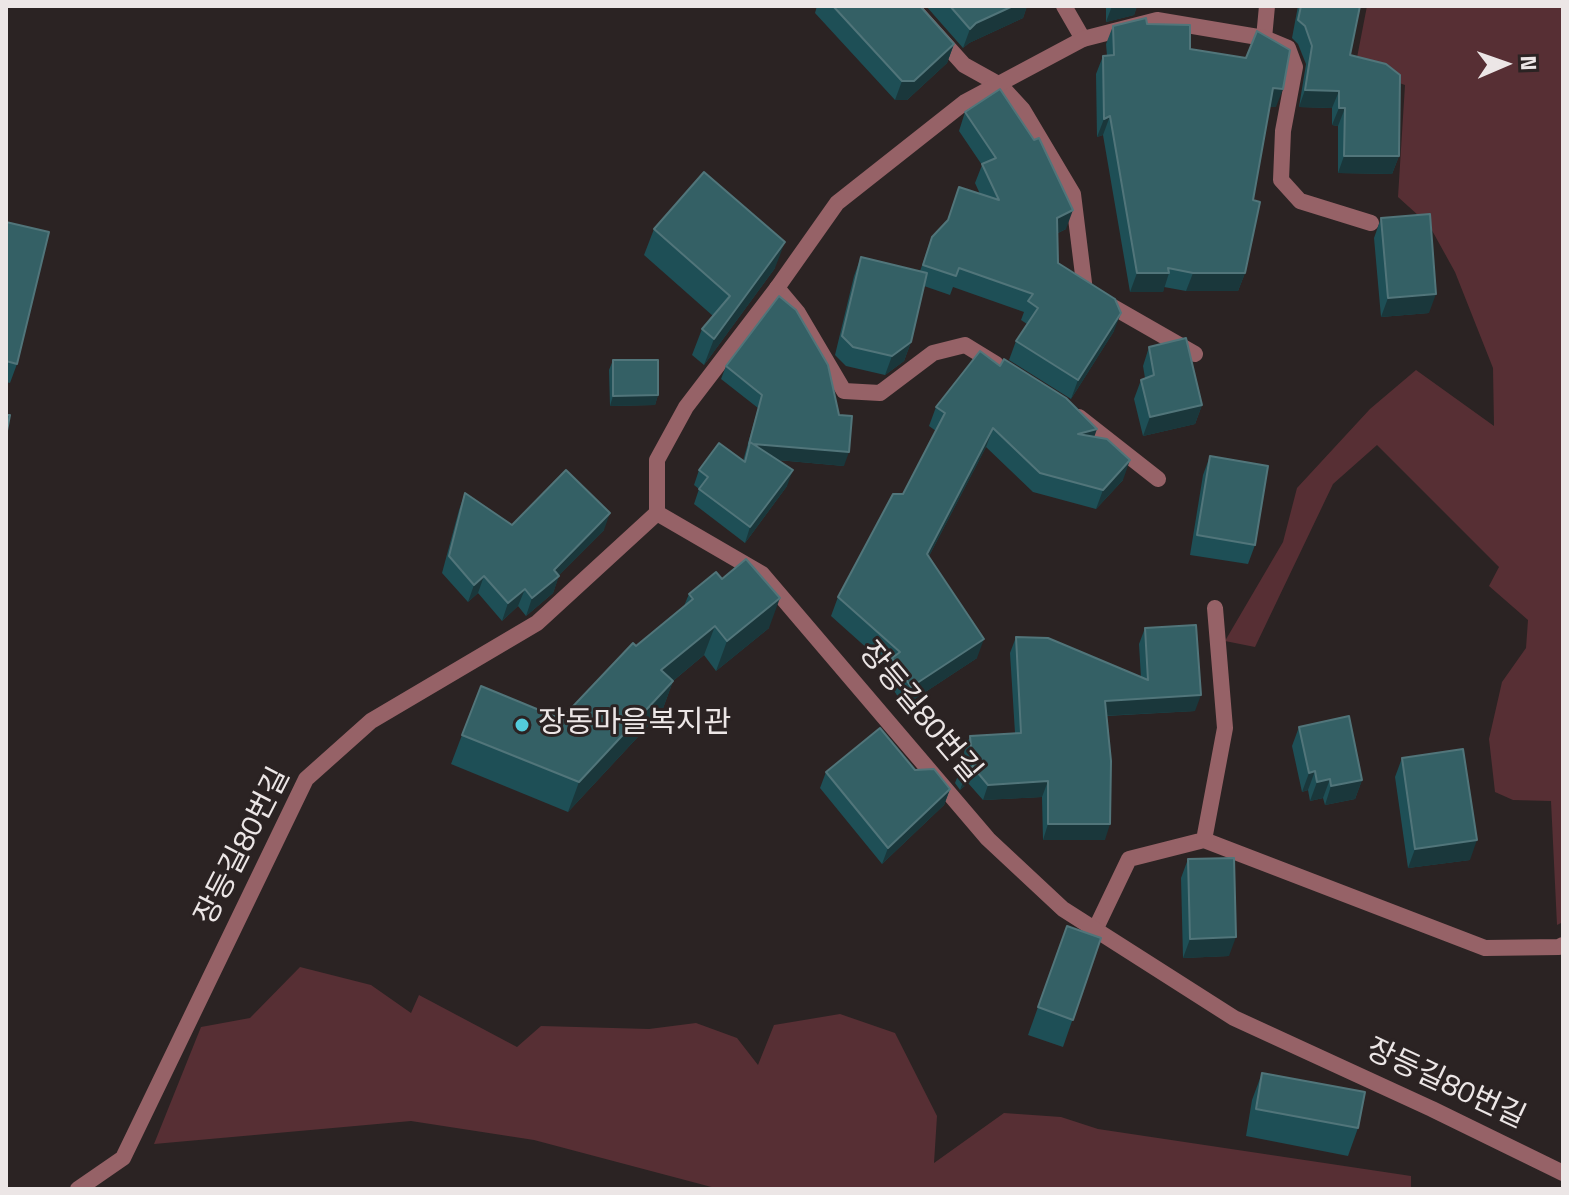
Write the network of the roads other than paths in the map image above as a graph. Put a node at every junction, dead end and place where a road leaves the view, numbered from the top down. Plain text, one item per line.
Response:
1 (911, 6) edge
2 (1064, 6) edge
3 (1267, 6) edge
4 (1264, 38) junction
5 (1083, 39) junction
6 (1000, 85) junction
7 (1371, 223) dead end
8 (777, 288) junction
9 (1195, 354) dead end
10 (1016, 377) edge
11 (1068, 410) edge
12 (1158, 479) dead end
13 (657, 513) junction
14 (1215, 608) dead end
15 (1204, 840) junction
16 (1095, 930) junction
17 (1563, 945) edge
18 (1563, 1173) edge
19 (78, 1189) edge

1 - 6 street
2 - 5 street
3 - 4 street
4 - 5 street
4 - 7 street
5 - 6 street
6 - 8 street
6 - 9 street
8 - 10 street
8 - 13 street
11 - 12 street
13 - 16 street, 장등길80번길
13 - 19 street, 장등길80번길
14 - 15 street
15 - 16 street
15 - 17 street
16 - 18 street, 장등길80번길

